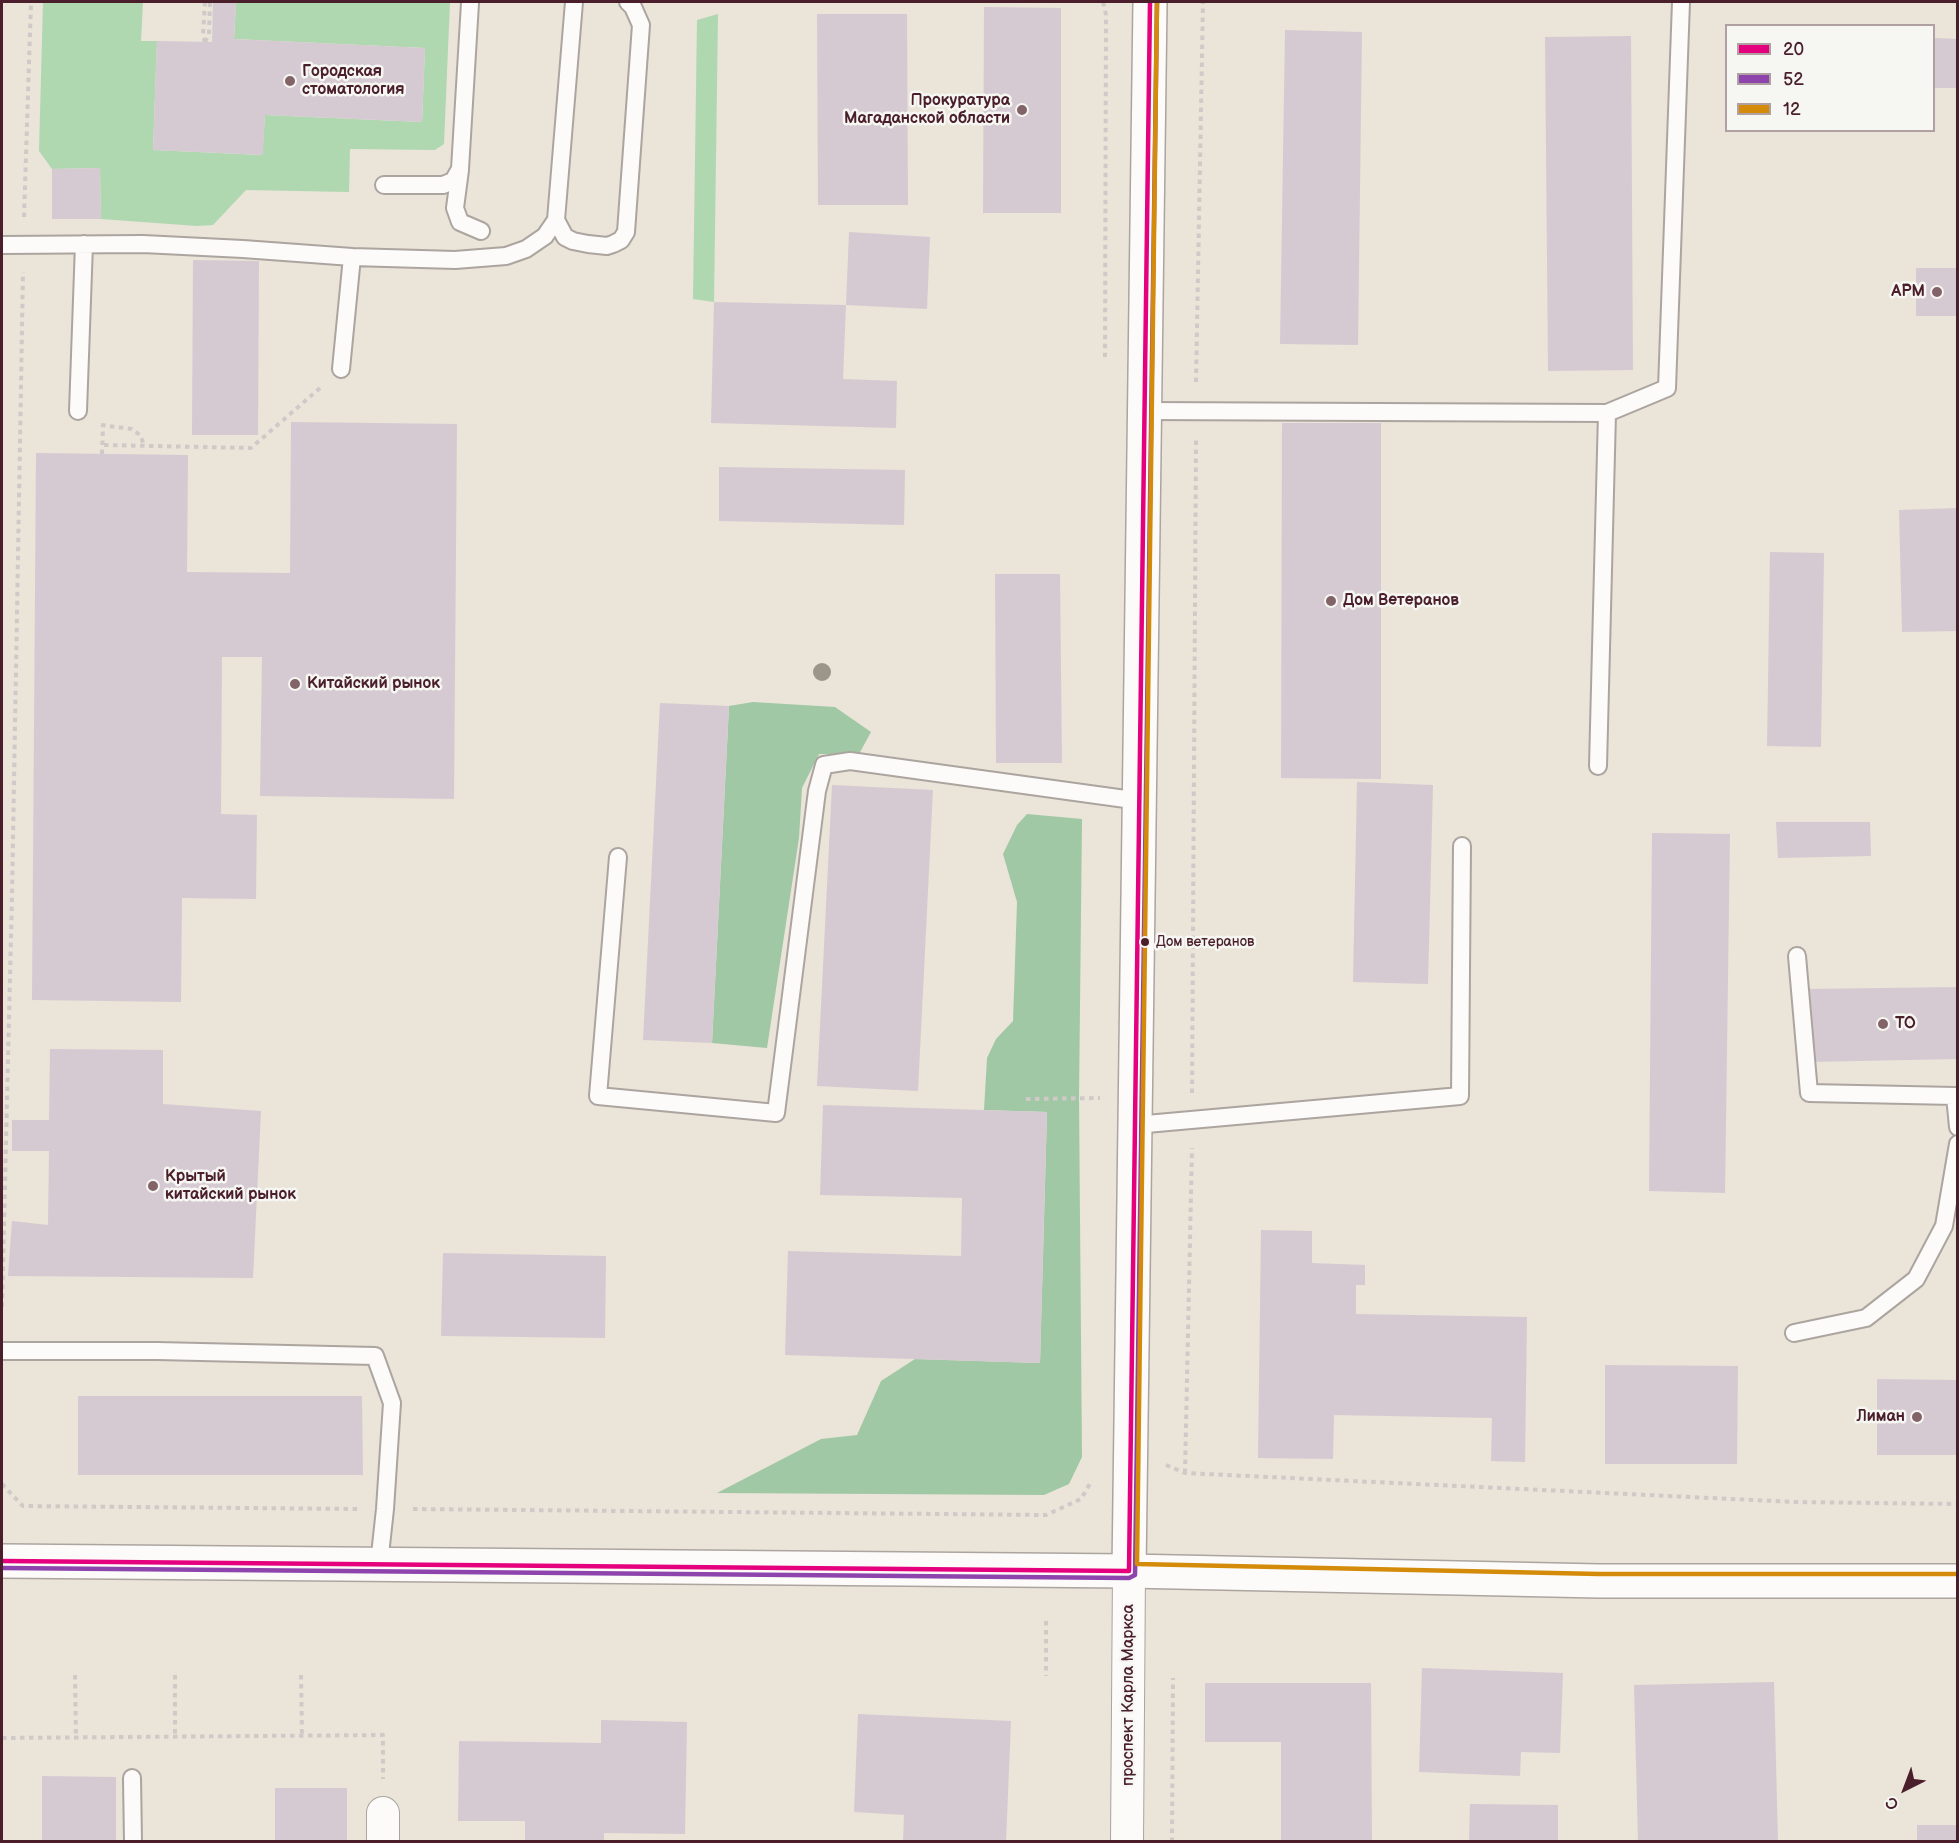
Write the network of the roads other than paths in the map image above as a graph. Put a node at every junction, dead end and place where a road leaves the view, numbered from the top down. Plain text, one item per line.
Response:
1 (574, 2) edge
2 (628, 2) edge
3 (1150, 2) edge
4 (1681, 2) edge
5 (470, 3) dead end
6 (460, 169) junction
7 (384, 185) dead end
8 (556, 220) junction
9 (481, 231) dead end
10 (84, 244) junction
11 (2, 245) edge
12 (352, 257) junction
13 (341, 369) road end
14 (78, 411) road end
15 (1145, 411) junction
16 (1607, 413) junction
17 (1598, 766) dead end
18 (1140, 801) junction
19 (1462, 846) dead end
20 (618, 857) dead end
21 (1797, 956) dead end
22 (1135, 1125) junction
23 (1958, 1127) edge
24 (1958, 1144) edge
25 (1794, 1334) dead end
26 (2, 1351) edge
27 (2, 1561) edge
28 (379, 1564) junction
29 (1130, 1571) junction
30 (1958, 1581) edge
31 (132, 1778) dead end
32 (133, 1842) edge
33 (1127, 1842) edge

1 - 8 lane
2 - 8 lane
3 - 15 main road, проспект Карла Маркса
4 - 16 lane
5 - 6 lane
6 - 7 lane
6 - 9 lane
8 - 12 lane
10 - 11 lane
10 - 12 lane
10 - 14 lane
12 - 13 lane
15 - 16 lane
15 - 18 main road, проспект Карла Маркса
16 - 17 lane
18 - 20 lane
18 - 22 main road, проспект Карла Маркса
19 - 22 lane
21 - 23 lane
22 - 29 main road, проспект Карла Маркса
24 - 25 lane
26 - 28 lane
27 - 28 main road
28 - 29 main road
29 - 30 main road
29 - 33 street, проспект Карла Маркса
31 - 32 lane

